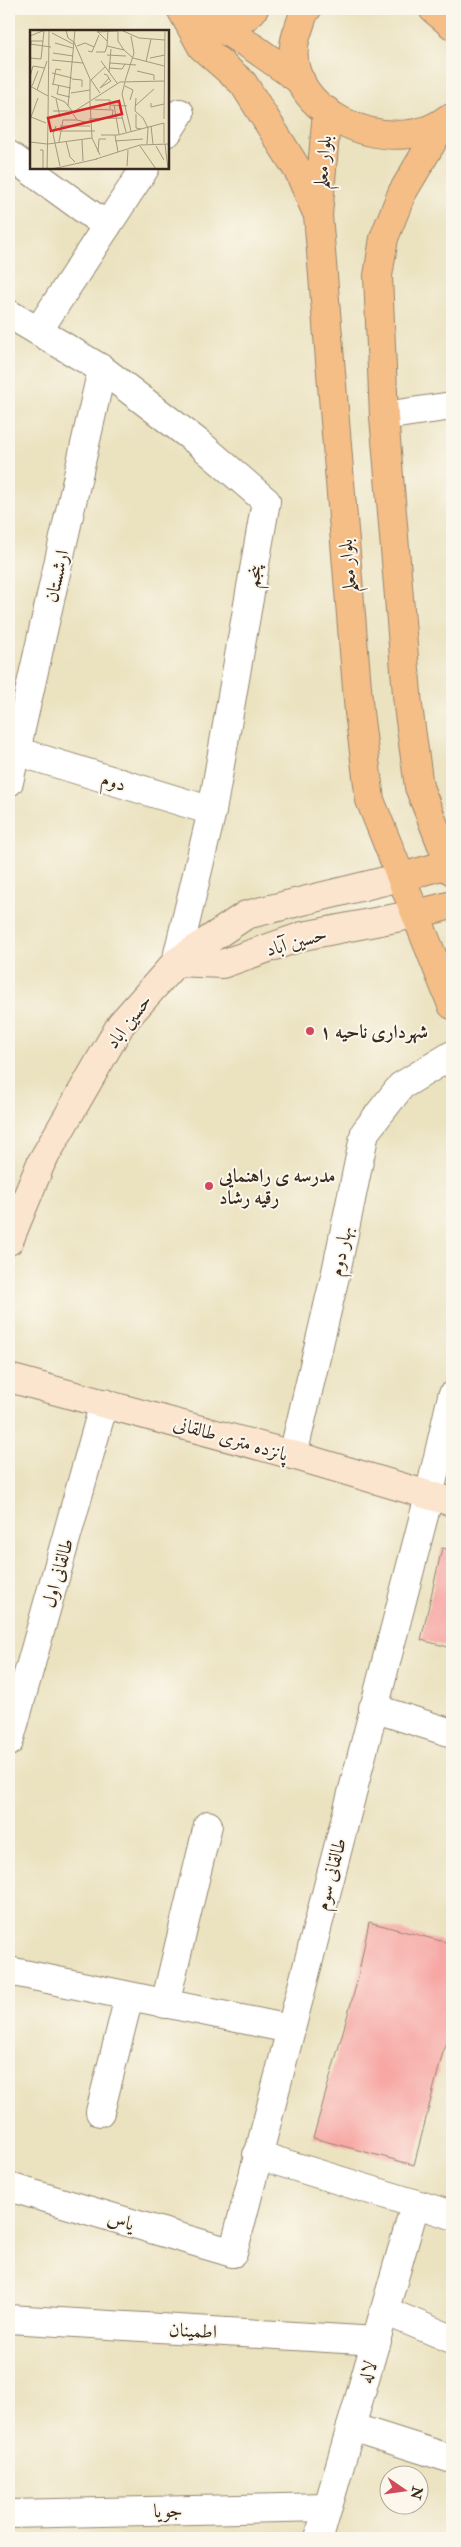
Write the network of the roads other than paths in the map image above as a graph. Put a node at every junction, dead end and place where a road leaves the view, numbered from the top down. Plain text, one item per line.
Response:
1 (181, 9) edge
2 (254, 9) edge
3 (307, 9) edge
4 (434, 9) edge
5 (452, 14) edge
6 (199, 15) edge
7 (452, 25) edge
8 (301, 81) junction
9 (326, 112) junction
10 (448, 119) edge
11 (9, 155) edge
12 (144, 169) edge
13 (318, 215) junction
14 (108, 226) junction
15 (9, 314) edge
16 (38, 331) junction
17 (102, 369) junction
18 (452, 406) edge
19 (384, 416) junction
20 (12, 750) edge
21 (9, 782) edge
22 (212, 811) junction
23 (451, 866) edge
24 (401, 877) junction
25 (452, 905) edge
26 (416, 914) junction
27 (176, 962) junction
28 (452, 1005) edge
29 (452, 1055) edge
30 (9, 1241) edge
31 (9, 1378) edge
32 (452, 1396) edge
33 (104, 1403) junction
34 (293, 1455) junction
35 (440, 1499) edge
36 (373, 1708) junction
37 (452, 1733) edge
38 (9, 1742) edge
39 (208, 1825) dead end
40 (9, 1971) edge
41 (129, 1996) junction
42 (165, 2004) junction
43 (290, 2029) junction
44 (100, 2112) dead end
45 (257, 2156) junction
46 (9, 2187) edge
47 (415, 2205) junction
48 (452, 2215) edge
49 (233, 2253) joint
50 (385, 2311) junction
51 (9, 2320) edge
52 (452, 2339) edge
53 (377, 2340) junction
54 (351, 2427) junction
55 (452, 2459) edge
56 (327, 2507) junction
57 (9, 2514) edge
58 (319, 2538) edge

1 - 13 main road
2 - 6 main road
3 - 8 main road
4 - 5 main road
4 - 7 main road
6 - 8 main road
8 - 9 main road
9 - 10 main road
9 - 13 main road, بلوار معلم
10 - 19 main road
11 - 14 street
12 - 14 street
13 - 24 main road, بلوار معلم
14 - 16 street
15 - 16 street, پنجم
16 - 17 street, پنجم
17 - 20 street, ارشستان
17 - 22 street, پنجم
18 - 19 street
19 - 23 main road
20 - 21 street, ارشستان
20 - 22 street, دوم
22 - 27 street, پنجم
23 - 24 main road
24 - 26 main road, بلوار معلم
24 - 27 street, حسین اباد
25 - 26 main road
26 - 27 street, حسین آباد
26 - 28 main road, بلوار معلم
27 - 30 street, حسین اباد
29 - 34 street, بهار دوم
31 - 33 street, پانزده متری طالقانی
32 - 35 street, طالقانی سوم
33 - 34 street, پانزده متری طالقانی
33 - 38 street, طالقانی اول
34 - 35 street, پانزده متری طالقانی
35 - 36 street, طالقانی سوم
36 - 37 street
36 - 43 street, طالقانی سوم
39 - 42 street
40 - 41 street
41 - 42 street
41 - 44 street
42 - 43 street
43 - 45 street, طالقانی سوم
45 - 47 street
45 - 49 street, طالقانی سوم
46 - 49 street, یاس
47 - 48 street
47 - 50 street, لاله
50 - 52 street
50 - 53 street, لاله
51 - 53 street, اطمینان
53 - 54 street, لاله
54 - 55 street
54 - 56 street, لاله
56 - 57 street, جویا
56 - 58 street, لاله

